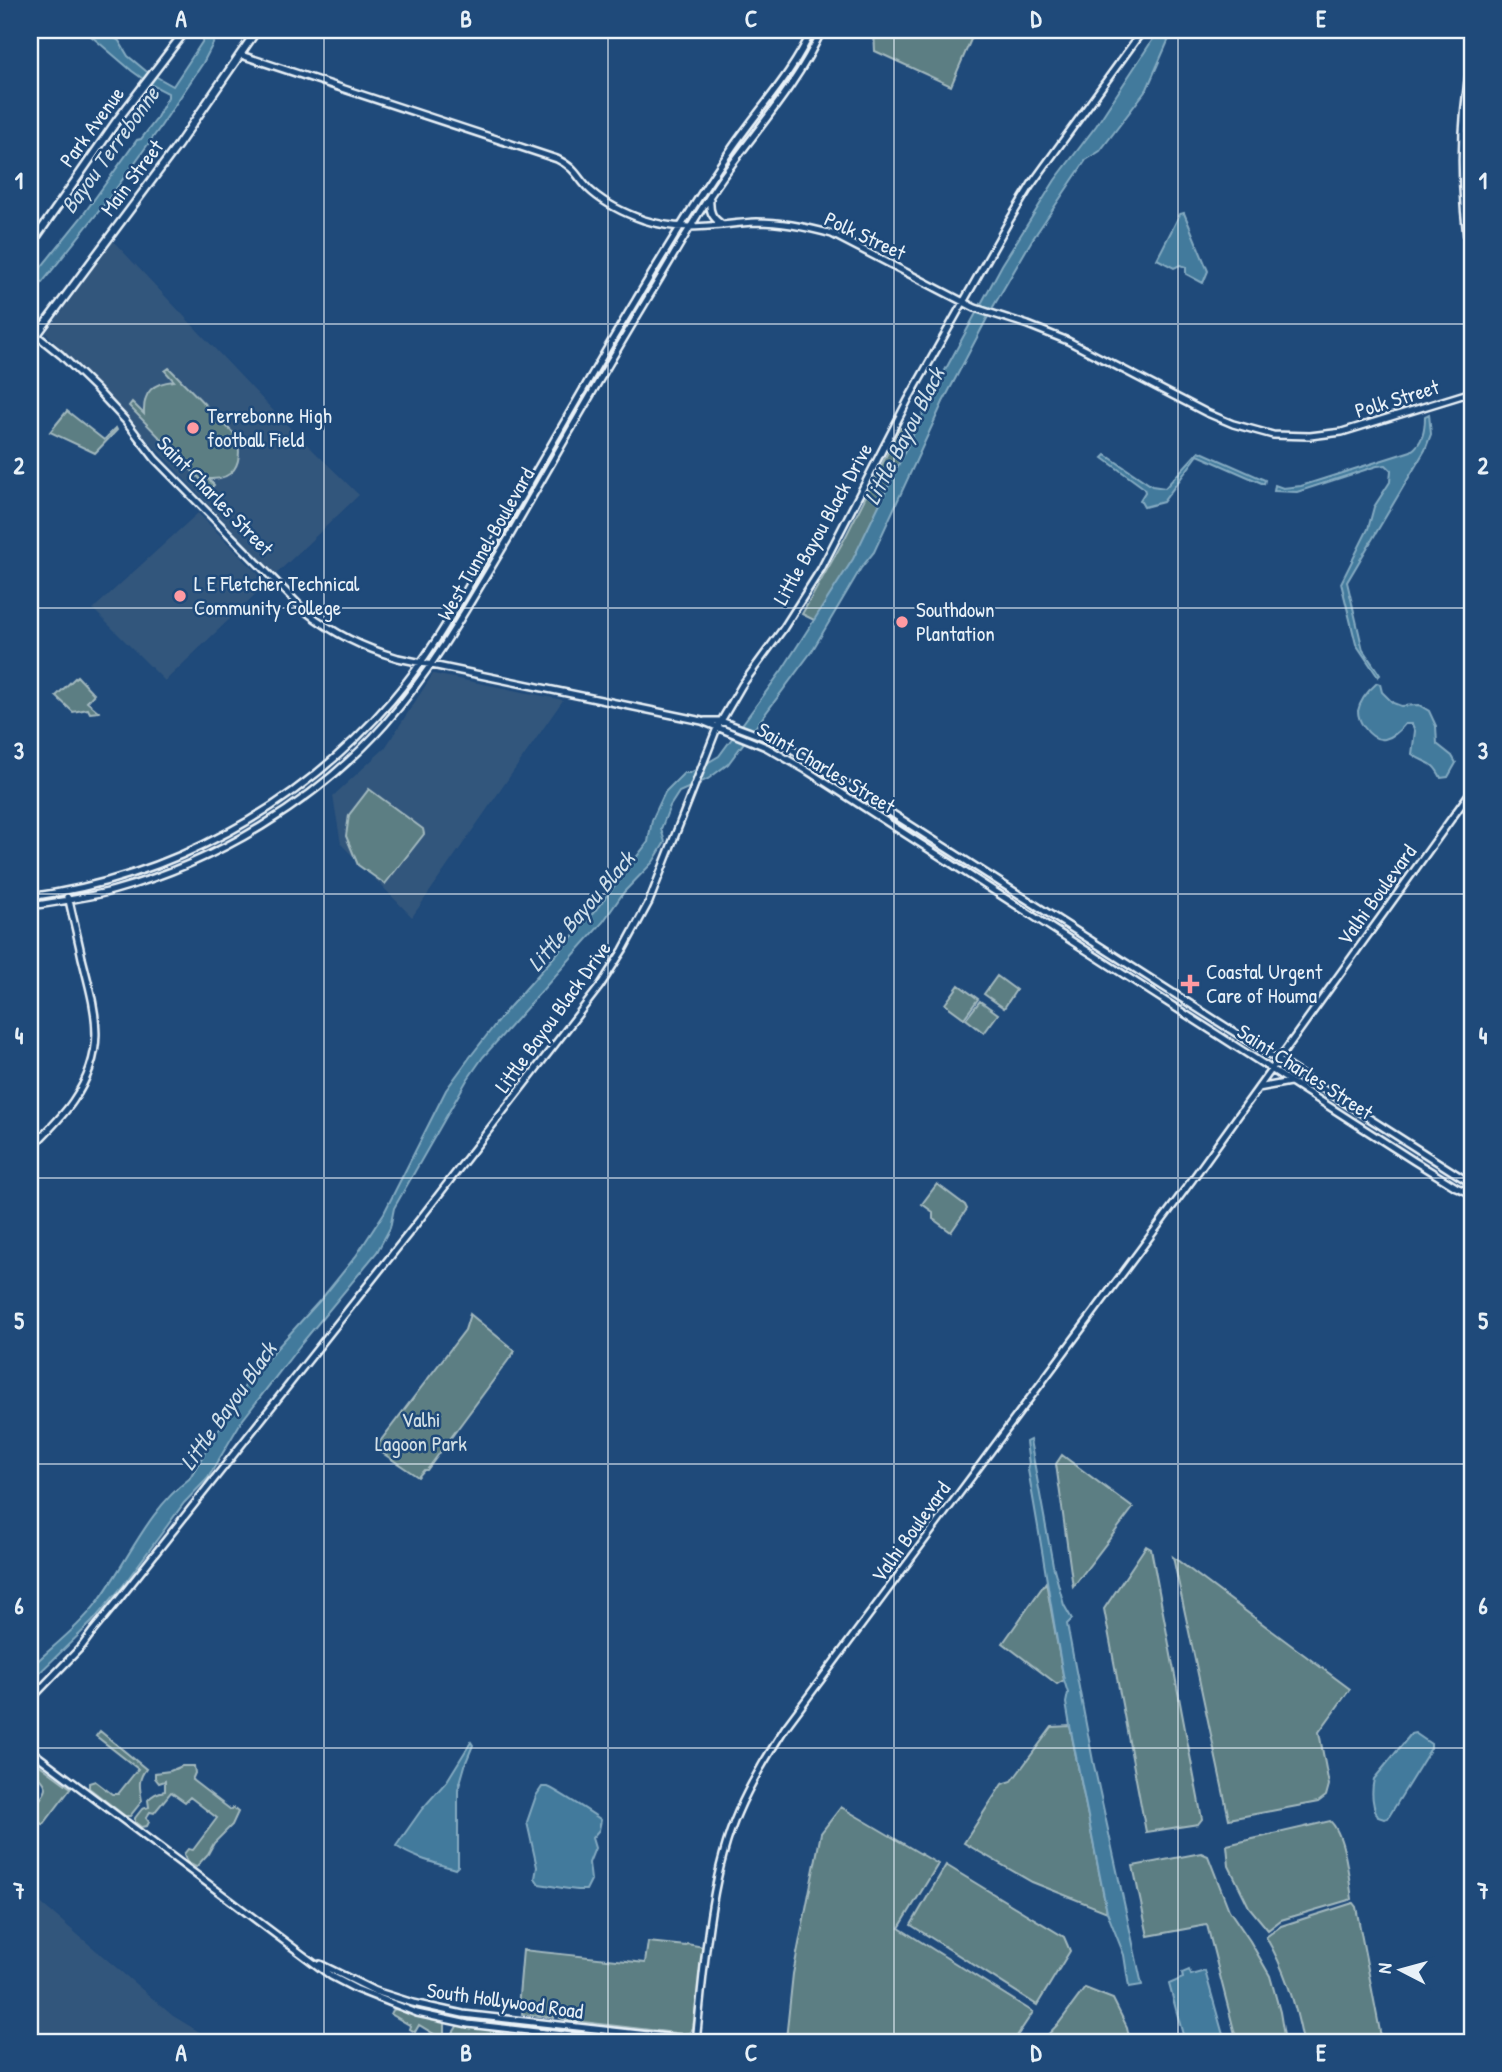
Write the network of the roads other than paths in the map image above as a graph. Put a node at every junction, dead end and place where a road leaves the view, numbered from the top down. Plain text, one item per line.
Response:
1 (186, 30) edge
2 (257, 30) edge
3 (812, 30) edge
4 (822, 30) edge
5 (1143, 30) edge
6 (241, 55) junction
7 (1472, 58) edge
8 (710, 196) junction
9 (723, 225) junction
10 (681, 228) junction
11 (691, 228) junction
12 (30, 246) edge
13 (1472, 271) edge
14 (963, 303) junction
15 (30, 330) edge
16 (37, 335) junction
17 (30, 344) edge
18 (1472, 392) edge
19 (420, 664) junction
20 (430, 666) junction
21 (719, 725) junction
22 (732, 729) junction
23 (1472, 790) edge
24 (62, 892) junction
25 (30, 897) edge
26 (69, 900) junction
27 (30, 906) edge
28 (1278, 1060) junction
29 (1272, 1069) junction
30 (1292, 1082) junction
31 (1258, 1088) junction
32 (30, 1149) edge
33 (1472, 1184) edge
34 (1472, 1194) edge
35 (30, 1700) edge
36 (30, 1750) edge
37 (305, 1956) junction
38 (696, 2041) edge
39 (623, 2042) edge
40 (710, 2042) edge

1 - 12 main road, Park Avenue
2 - 6 main road, Main Street
3 - 10 street, West Tunnel Boulevard
4 - 8 street, West Tunnel Boulevard
5 - 14 street, Little Bayou Black Drive
6 - 10 street, Polk Street
6 - 16 main road, Main Street
7 - 13 street
8 - 9 street
8 - 11 street, West Tunnel Boulevard
9 - 11 street, Polk Street
9 - 14 street, Polk Street
10 - 11 street, Polk Street
10 - 19 street, West Tunnel Boulevard
11 - 20 street, West Tunnel Boulevard
14 - 18 street, Polk Street
14 - 21 street, Little Bayou Black Drive
15 - 16 street, Saint Charles Street
16 - 17 main road, Main Street
16 - 19 street, Saint Charles Street
19 - 20 street, Saint Charles Street
19 - 24 street, West Tunnel Boulevard
20 - 21 street, Saint Charles Street
20 - 26 street, West Tunnel Boulevard
21 - 22 street, Saint Charles Street
21 - 35 street, Little Bayou Black Drive
22 - 28 street, Saint Charles Street
22 - 29 street, Saint Charles Street
23 - 28 street, Valhi Boulevard
24 - 25 street, West Tunnel Boulevard
24 - 26 street
26 - 27 street, West Tunnel Boulevard
26 - 32 street
28 - 29 street, Valhi Boulevard
28 - 33 street, Saint Charles Street
29 - 30 street, Saint Charles Street
29 - 31 street, Valhi Boulevard
30 - 31 street
30 - 34 street, Saint Charles Street
31 - 38 street, Valhi Boulevard
36 - 37 street, South Hollywood Road
37 - 38 street, South Hollywood Road
37 - 39 street, South Hollywood Road
38 - 40 street, South Hollywood Road

